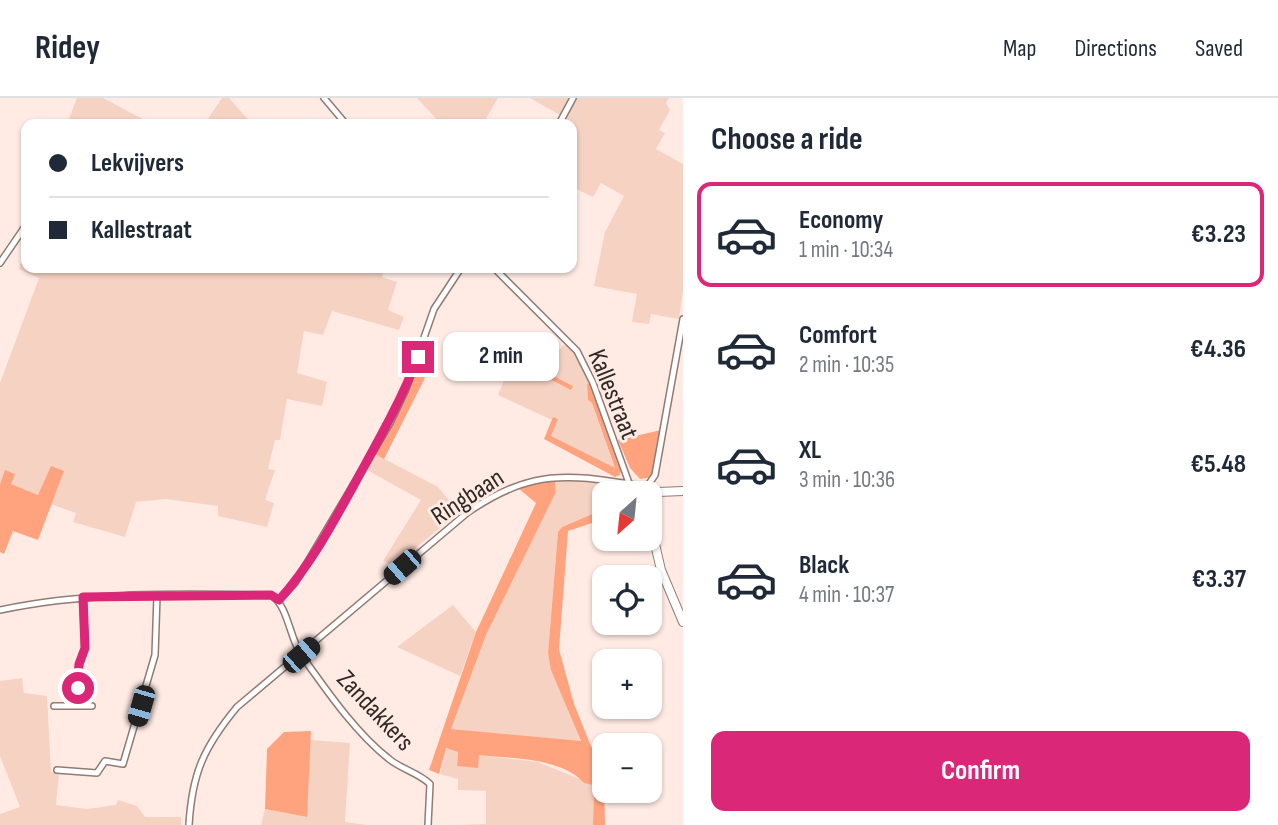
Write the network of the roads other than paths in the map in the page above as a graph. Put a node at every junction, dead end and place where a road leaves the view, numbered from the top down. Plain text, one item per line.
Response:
1 (324, 98) edge
2 (573, 98) edge
3 (342, 119) edge
4 (562, 119) edge
5 (21, 232) edge
6 (0, 263) edge
7 (458, 273) edge
8 (500, 273) edge
9 (683, 319) edge
10 (613, 481) edge
11 (628, 481) edge
12 (651, 481) edge
13 (683, 491) edge
14 (662, 492) edge
15 (657, 551) edge
16 (157, 596) junction
17 (83, 597) junction
18 (279, 600) junction
19 (0, 610) edge
20 (683, 622) edge
21 (301, 655) junction
22 (54, 706) dead end
23 (78, 706) junction
24 (92, 706) dead end
25 (57, 770) dead end
26 (189, 825) edge
27 (428, 825) edge

1 - 3 street
2 - 4 street
5 - 6 street
7 - 18 street
8 - 11 street, Kallestraat
9 - 12 street
10 - 21 street, Ringbaan
13 - 14 street
15 - 20 street
16 - 17 street
16 - 18 street
16 - 25 street
17 - 19 street
17 - 23 street
18 - 21 street
21 - 26 street, Ringbaan
21 - 27 street, Zandakkers
22 - 23 street
23 - 24 street

